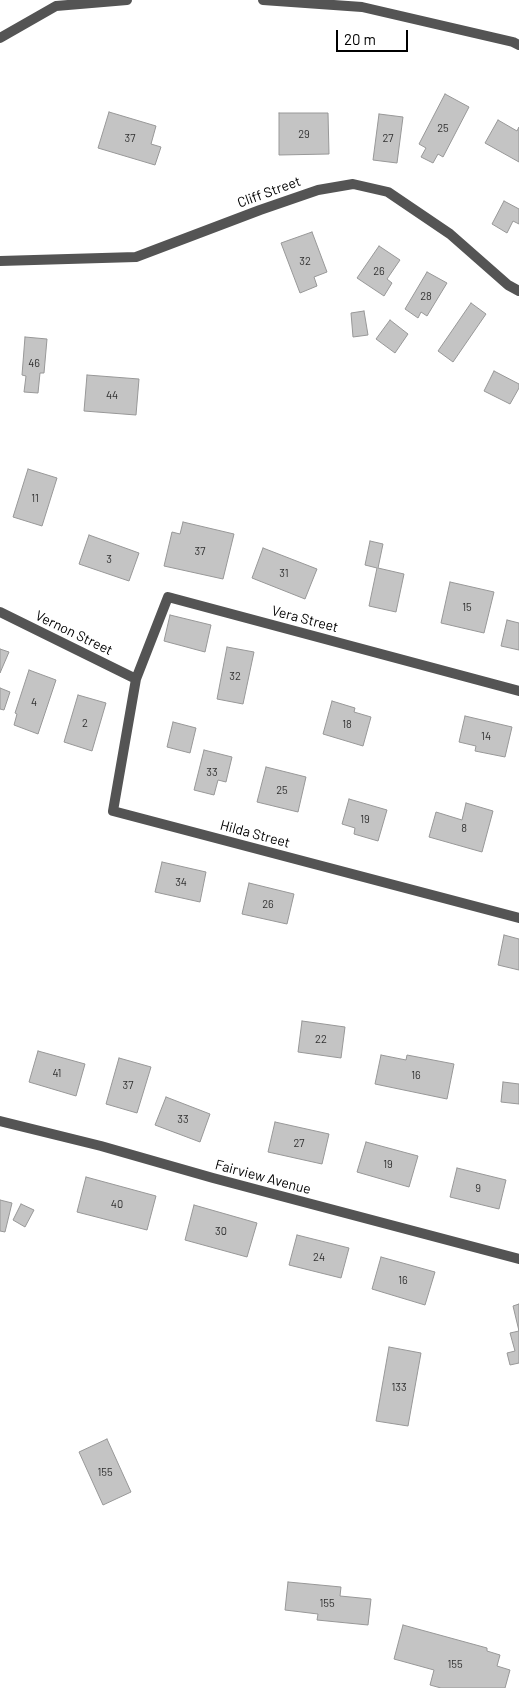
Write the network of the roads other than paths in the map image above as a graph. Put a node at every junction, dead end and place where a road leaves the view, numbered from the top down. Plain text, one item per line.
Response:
1 (128, 0) edge
2 (264, 0) edge
3 (0, 38) edge
4 (519, 45) edge
5 (0, 261) edge
6 (519, 291) edge
7 (0, 612) edge
8 (136, 679) junction
9 (519, 691) edge
10 (519, 918) edge
11 (0, 1121) edge
12 (519, 1259) edge

1 - 3 street
2 - 4 street
5 - 6 street, Cliff Street
7 - 8 street, Vernon Street
8 - 9 street, Vera Street
8 - 10 street, Hilda Street
11 - 12 street, Fairview Avenue

